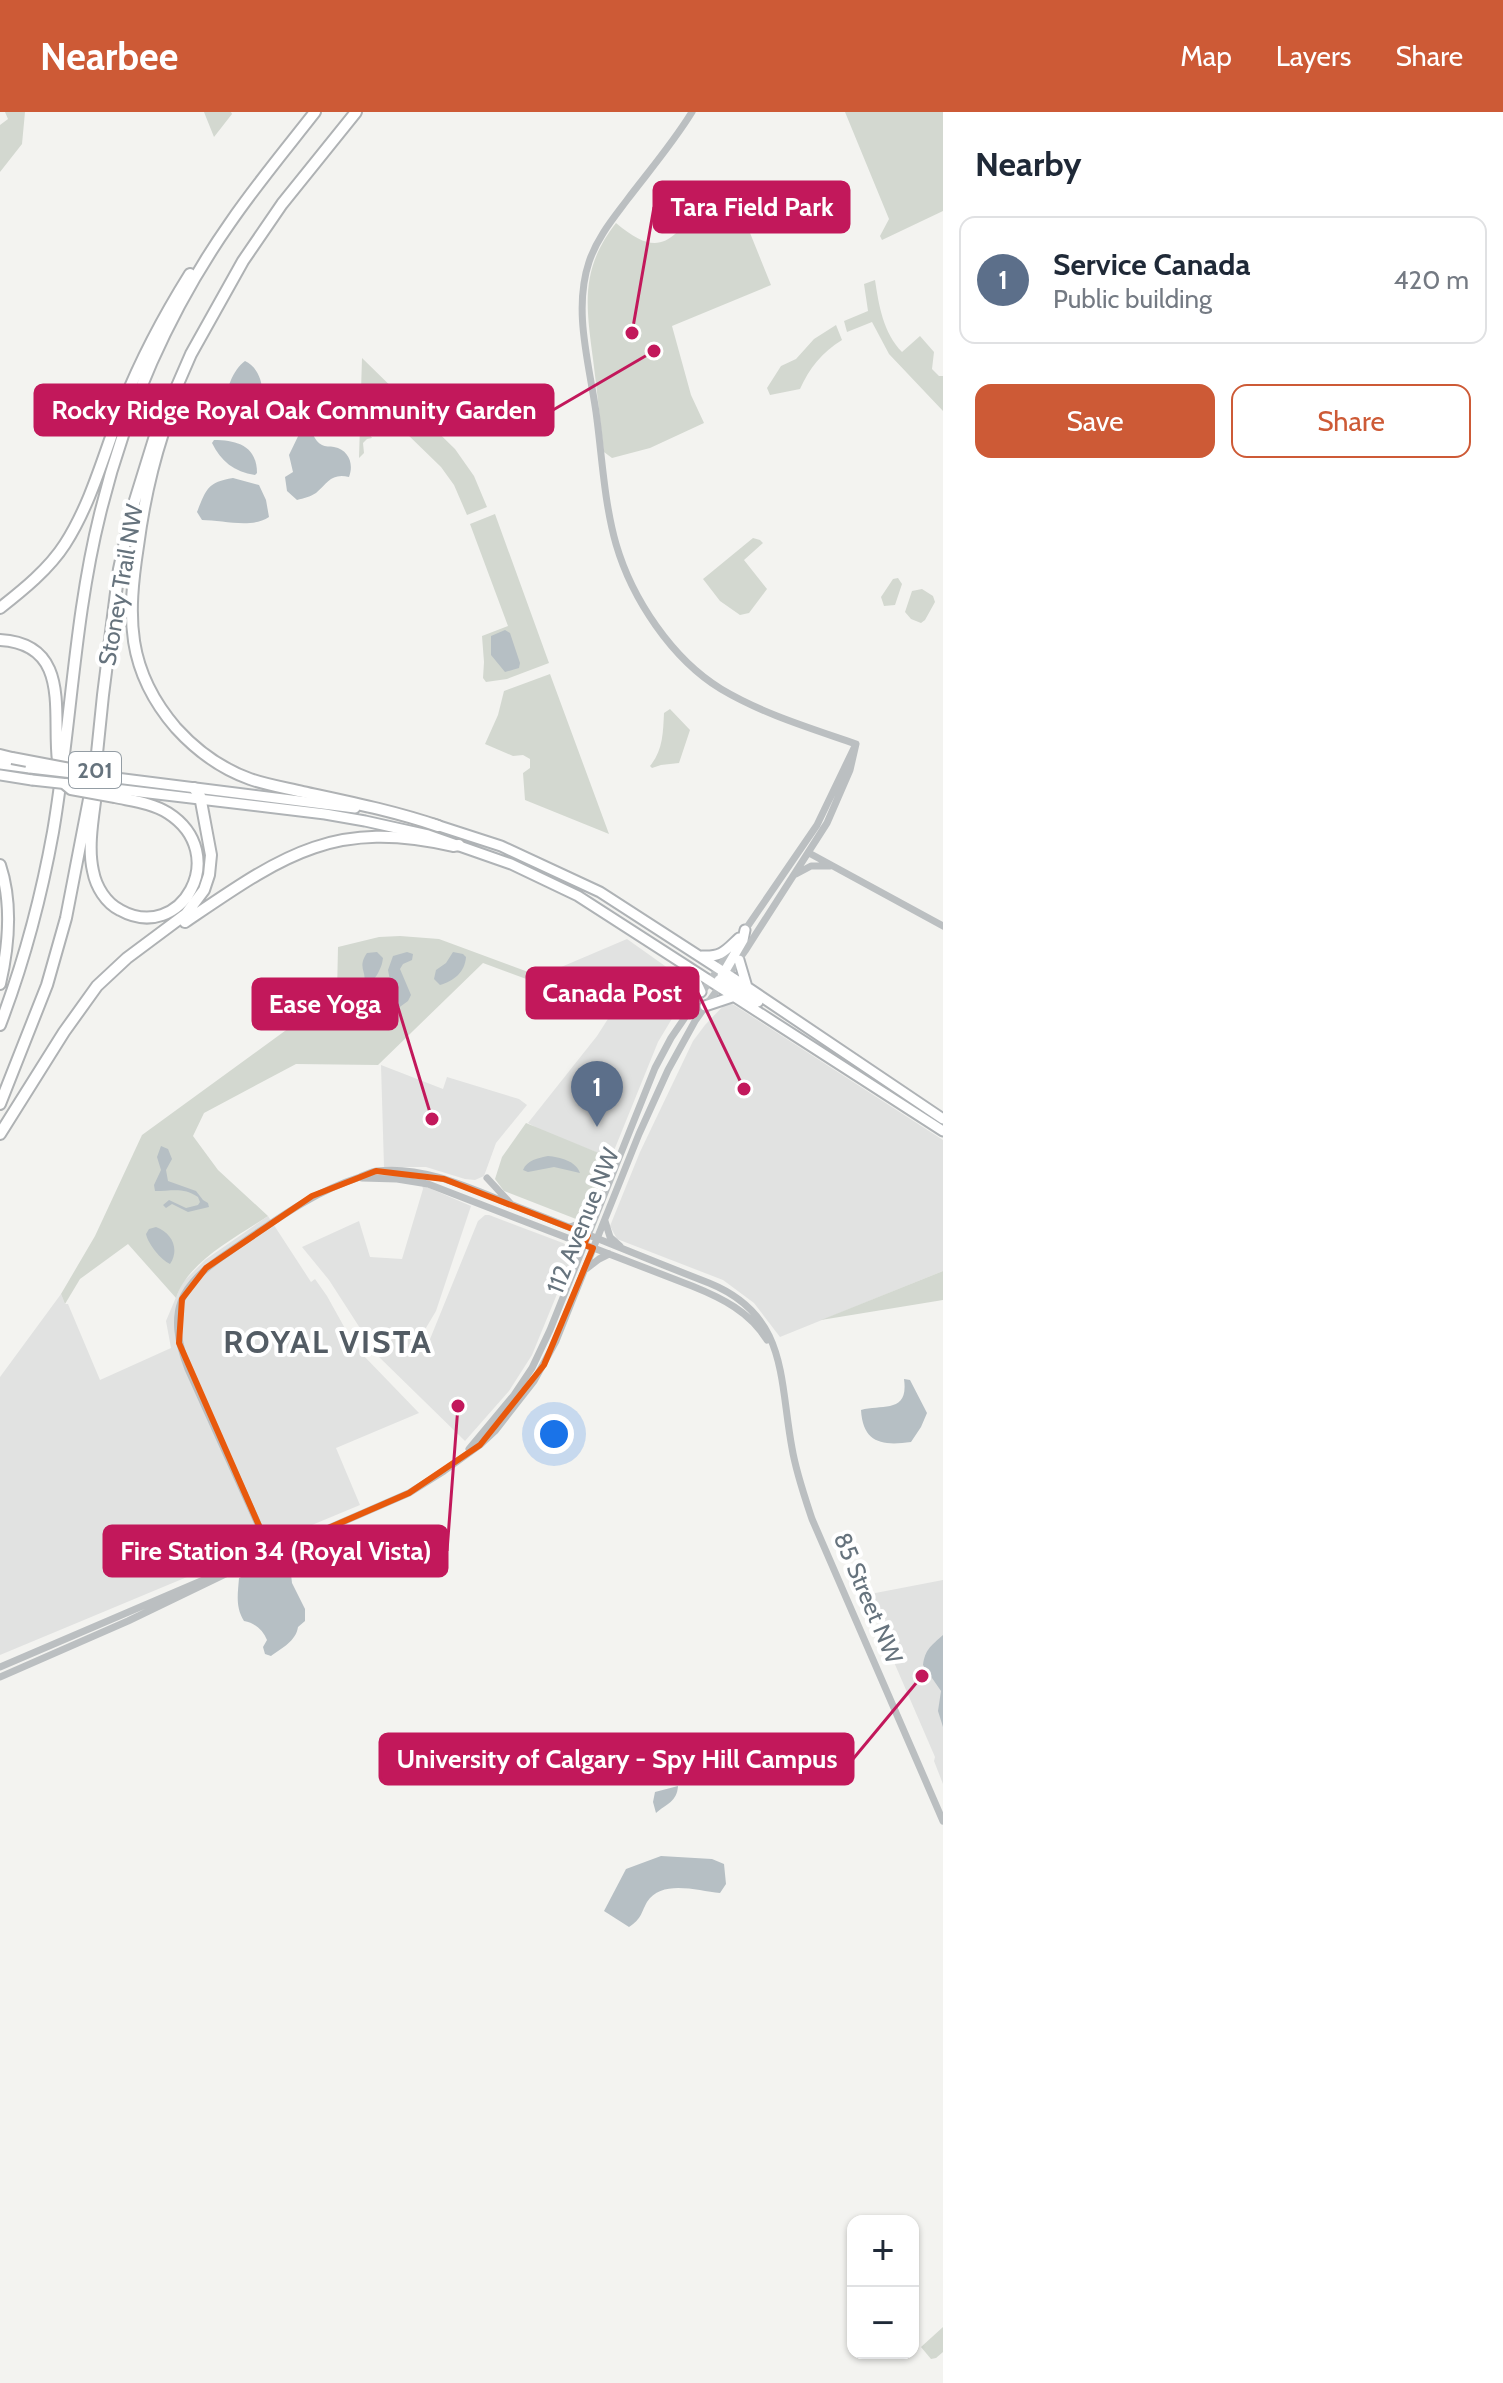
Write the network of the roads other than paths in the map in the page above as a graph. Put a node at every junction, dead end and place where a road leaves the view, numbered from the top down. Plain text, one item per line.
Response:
1 (315, 112) edge
2 (356, 112) edge
3 (692, 112) edge
4 (229, 224) junction
5 (168, 407) junction
6 (0, 605) edge
7 (0, 640) edge
8 (856, 744) junction
9 (0, 755) edge
10 (96, 763) junction
11 (0, 764) edge
12 (76, 774) junction
13 (0, 775) edge
14 (63, 782) junction
15 (115, 788) junction
16 (194, 788) junction
17 (201, 799) junction
18 (438, 826) junction
19 (459, 845) junction
20 (809, 853) junction
21 (0, 865) edge
22 (834, 866) junction
23 (794, 875) junction
24 (943, 926) edge
25 (742, 934) junction
26 (155, 938) junction
27 (700, 956) junction
28 (739, 960) junction
29 (690, 967) junction
30 (720, 978) junction
31 (0, 984) edge
32 (747, 987) junction
33 (701, 992) junction
34 (735, 996) junction
35 (705, 1006) junction
36 (773, 1006) junction
37 (0, 1025) edge
38 (0, 1104) edge
39 (943, 1119) edge
40 (943, 1131) edge
41 (0, 1134) edge
42 (356, 1178) junction
43 (487, 1178) dead end
44 (513, 1206) junction
45 (598, 1209) junction
46 (605, 1221) junction
47 (569, 1228) junction
48 (561, 1235) junction
49 (588, 1235) junction
50 (597, 1239) junction
51 (584, 1245) junction
52 (593, 1248) junction
53 (621, 1248) junction
54 (610, 1254) junction
55 (578, 1261) junction
56 (585, 1271) junction
57 (782, 1382) junction
58 (463, 1456) junction
59 (271, 1553) junction
60 (246, 1564) junction
61 (0, 1667) edge
62 (0, 1677) edge
63 (943, 1821) edge

1 - 4 highway, Stoney Trail NW / 201
2 - 5 highway, Stoney Trail NW / 201
3 - 8 street
4 - 6 highway
4 - 14 highway, Stoney Trail NW / 201
5 - 10 highway, Stoney Trail NW / 201
5 - 18 highway
7 - 14 highway
8 - 20 street
8 - 25 street
9 - 12 highway, bridge
10 - 15 highway
10 - 38 highway, Stoney Trail NW / 201
11 - 12 main road, bridge
12 - 15 main road, bridge
13 - 14 main road, bridge
14 - 15 highway, bridge
14 - 37 highway, Stoney Trail NW / 201
15 - 16 main road
15 - 17 main road
16 - 17 highway
16 - 18 main road
17 - 19 main road
17 - 26 highway
18 - 27 main road
19 - 26 highway
19 - 29 main road
20 - 22 street
20 - 23 street
21 - 31 highway
22 - 23 street
22 - 24 street
23 - 28 street
25 - 27 main road
25 - 30 main road
26 - 41 highway
27 - 30 main road
28 - 30 street
28 - 32 main road
29 - 30 main road
29 - 33 main road
30 - 32 main road
30 - 33 street, 112 Avenue NW
30 - 34 main road
30 - 35 street, 112 Avenue NW
30 - 36 main road
32 - 36 main road
33 - 45 street, 112 Avenue NW
34 - 35 main road
34 - 40 main road
35 - 46 street, 112 Avenue NW
36 - 39 main road
42 - 44 street, 85 Street NW
42 - 48 street, 85 Street NW
42 - 59 street
43 - 44 street
44 - 47 street, 85 Street NW
45 - 47 street
45 - 49 street, 112 Avenue NW
46 - 50 street, 112 Avenue NW
46 - 53 street
47 - 49 street, 85 Street NW
48 - 51 street, 85 Street NW
48 - 55 street
49 - 50 street, 85 Street NW
49 - 51 street, 112 Avenue NW
50 - 52 street, 112 Avenue NW
50 - 53 street, 85 Street NW
51 - 52 street, 85 Street NW
51 - 55 street, 112 Avenue NW
52 - 54 street, 85 Street NW
52 - 56 street, 112 Avenue NW
53 - 57 street, 85 Street NW
54 - 56 street
54 - 57 street, 85 Street NW
55 - 58 street, 112 Avenue NW
56 - 58 street, 112 Avenue NW
57 - 63 street, 85 Street NW
58 - 59 street, 112 Avenue NW
59 - 60 street, 112 Avenue NW
60 - 61 street, 112 Avenue NW
60 - 62 street, 112 Avenue NW

